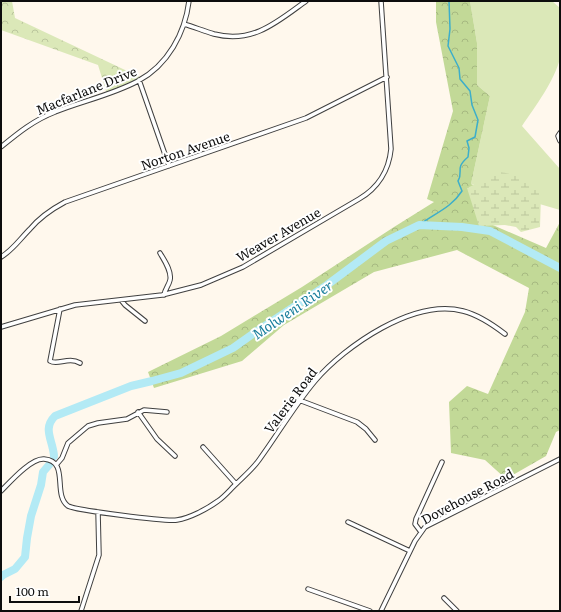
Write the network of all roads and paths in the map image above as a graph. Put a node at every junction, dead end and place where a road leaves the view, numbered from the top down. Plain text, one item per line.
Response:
1 (189, 1) edge
2 (306, 1) edge
3 (381, 1) edge
4 (184, 24) junction
5 (387, 78) junction
6 (139, 80) junction
7 (560, 133) edge
8 (560, 141) edge
9 (1, 147) edge
10 (169, 166) junction
11 (160, 253) dead end
12 (1, 257) edge
13 (164, 295) junction
14 (121, 300) junction
15 (60, 309) junction
16 (145, 321) dead end
17 (1, 327) edge
18 (505, 334) dead end
19 (80, 363) dead end
20 (299, 400) junction
21 (138, 412) junction
22 (167, 412) dead end
23 (375, 440) dead end
24 (203, 447) dead end
25 (176, 456) dead end
26 (560, 459) edge
27 (442, 462) dead end
28 (56, 465) junction
29 (236, 484) junction
30 (1, 491) edge
31 (98, 512) junction
32 (348, 522) dead end
33 (421, 532) junction
34 (410, 551) junction
35 (308, 589) dead end
36 (444, 598) dead end
37 (82, 611) edge
38 (370, 611) edge
39 (381, 611) edge
40 (457, 611) edge

1 - 4 street, Macfarlane Drive
2 - 4 street
3 - 5 street, Weaver Avenue
4 - 6 street, Macfarlane Drive
5 - 10 street, Norton Avenue
5 - 13 street, Weaver Avenue
6 - 9 street, Macfarlane Drive
6 - 10 street
7 - 8 street
10 - 12 street, Norton Avenue
11 - 13 street
13 - 14 street, Weaver Avenue
14 - 15 street, Weaver Avenue
14 - 16 street
15 - 17 street, Weaver Avenue
15 - 19 street
18 - 20 street, Valerie Road
20 - 23 street
20 - 29 street, Valerie Road
21 - 22 street
21 - 25 street
21 - 28 street
24 - 29 street
26 - 33 street, Dovehouse Road
27 - 33 street
28 - 30 street
28 - 31 street, Valerie Road
29 - 31 street, Valerie Road
31 - 37 street
32 - 34 street
33 - 34 street, Dovehouse Road
34 - 39 street, Dovehouse Road
35 - 38 street
36 - 40 street

